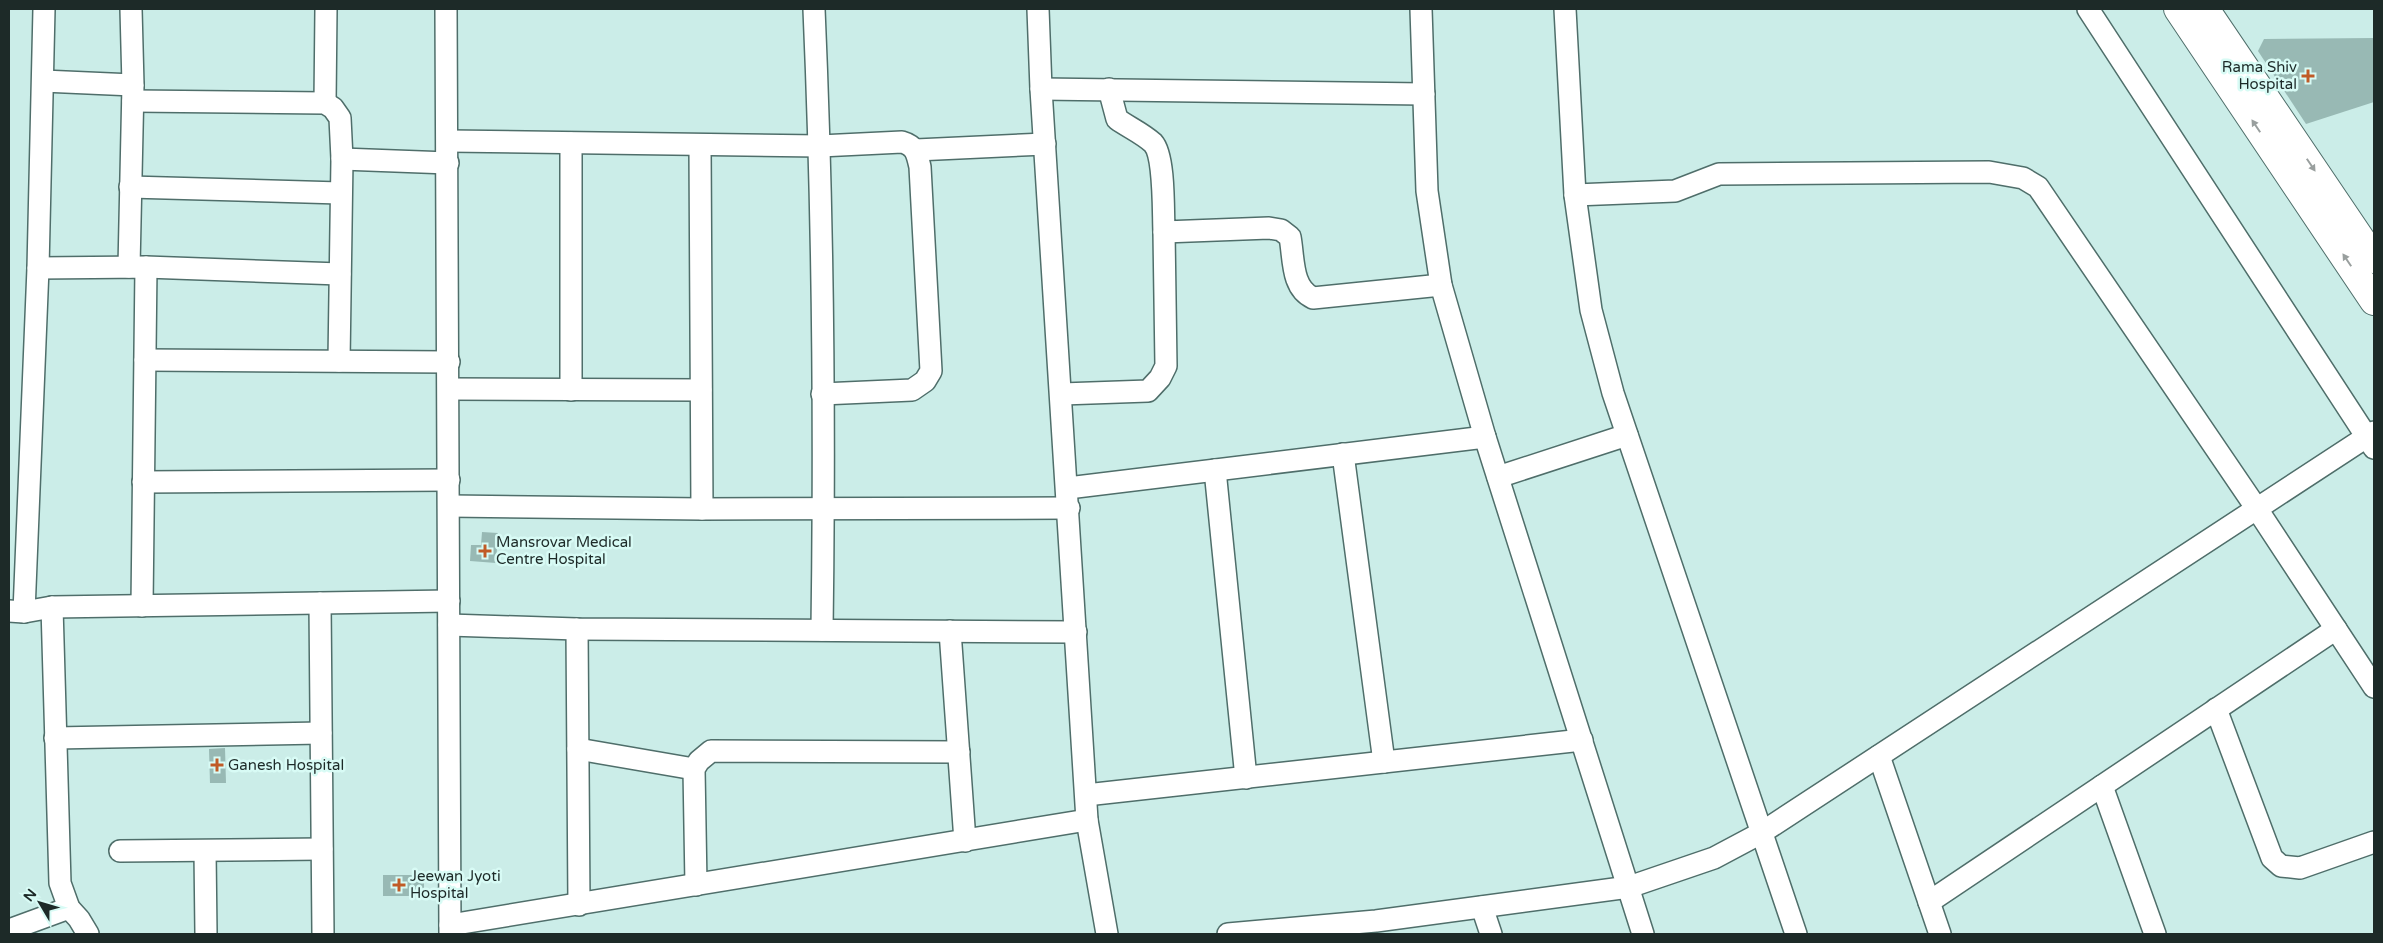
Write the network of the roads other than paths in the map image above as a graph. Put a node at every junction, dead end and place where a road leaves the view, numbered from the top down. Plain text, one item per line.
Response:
1 (44, 9) edge
2 (132, 9) edge
3 (326, 9) edge
4 (446, 9) edge
5 (814, 9) edge
6 (1038, 9) edge
7 (1420, 9) edge
8 (1565, 9) edge
9 (2088, 9) edge
10 (2178, 9) edge
11 (2205, 9) edge
12 (43, 81) junction
13 (1041, 89) junction
14 (1109, 89) junction
15 (133, 93) junction
16 (1424, 94) junction
17 (325, 103) junction
18 (448, 141) junction
19 (571, 143) junction
20 (1045, 144) junction
21 (700, 145) junction
22 (820, 146) junction
23 (916, 150) junction
24 (342, 159) junction
25 (448, 163) junction
26 (130, 187) junction
27 (340, 193) junction
28 (1575, 195) junction
29 (1164, 232) junction
30 (2374, 259) edge
31 (137, 267) junction
32 (38, 268) junction
33 (340, 274) junction
34 (1441, 285) junction
35 (2374, 301) edge
36 (145, 360) junction
37 (339, 361) junction
38 (448, 362) junction
39 (449, 389) junction
40 (572, 390) junction
41 (701, 390) junction
42 (822, 394) junction
43 (1062, 394) junction
44 (1628, 435) junction
45 (1485, 437) junction
46 (2372, 439) edge
47 (1343, 454) junction
48 (1215, 470) junction
49 (1498, 477) junction
50 (449, 480) junction
51 (143, 482) junction
52 (1068, 498) junction
53 (449, 506) junction
54 (702, 509) junction
55 (824, 509) junction
56 (2257, 509) junction
57 (449, 601) junction
58 (320, 603) junction
59 (142, 606) junction
60 (52, 607) junction
61 (16, 611) edge
62 (449, 625) junction
63 (577, 629) junction
64 (2336, 629) junction
65 (822, 630) junction
66 (950, 631) junction
67 (1076, 632) junction
68 (2374, 687) edge
69 (2216, 709) junction
70 (321, 734) junction
71 (55, 738) junction
72 (1582, 740) junction
73 (578, 749) junction
74 (959, 752) junction
75 (1879, 756) junction
76 (1384, 762) junction
77 (694, 769) junction
78 (1246, 778) junction
79 (2102, 786) junction
80 (1086, 795) junction
81 (1087, 820) junction
82 (1762, 833) junction
83 (965, 840) junction
84 (2374, 842) edge
85 (205, 850) junction
86 (322, 850) junction
87 (120, 851) dead end
88 (696, 885) junction
89 (1629, 887) junction
90 (1929, 902) junction
91 (579, 905) junction
92 (1482, 907) junction
93 (69, 908) junction
94 (450, 929) edge
95 (9, 930) edge
96 (88, 934) edge
97 (206, 934) edge
98 (323, 934) edge
99 (1107, 934) edge
100 (1228, 934) edge
101 (1491, 934) edge
102 (1643, 934) edge
103 (1796, 934) edge
104 (1940, 934) edge
105 (2155, 934) edge

1 - 12 street
2 - 15 street
3 - 17 street
4 - 18 street
5 - 22 street
6 - 13 street
7 - 16 street
8 - 28 street
9 - 46 street
35 -> 10 main road
11 -> 30 main road
12 - 15 street
12 - 32 street
13 - 14 street
13 - 20 street
14 - 16 street
14 - 29 street
15 - 17 street
15 - 26 street
16 - 34 street
17 - 24 street
18 - 19 street
18 - 25 street
19 - 21 street
19 - 40 street
20 - 23 street
20 - 43 street
21 - 22 street
21 - 41 street
22 - 23 street
22 - 42 street
23 - 42 street
24 - 25 street
24 - 27 street
25 - 38 street
26 - 27 street
26 - 31 street
27 - 33 street
28 - 44 street
28 - 56 street
29 - 34 street
29 - 43 street
31 - 32 street
31 - 33 street
31 - 36 street
32 - 61 street
33 - 37 street
34 - 45 street
36 - 37 street
36 - 51 street
37 - 38 street
38 - 39 street
39 - 40 street
39 - 50 street
40 - 41 street
41 - 54 street
42 - 55 street
43 - 52 street
44 - 49 street
44 - 82 street
45 - 47 street
45 - 49 street
46 - 56 street
47 - 48 street
47 - 76 street
48 - 52 street
48 - 78 street
49 - 72 street
50 - 51 street
50 - 53 street
51 - 59 street
52 - 55 street
52 - 67 street
53 - 54 street
53 - 57 street
54 - 55 street
55 - 65 street
56 - 64 street
56 - 75 street
57 - 58 street
57 - 62 street
58 - 59 street
58 - 70 street
59 - 60 street
60 - 61 street
60 - 71 street
62 - 63 street
62 - 94 street
63 - 65 street
63 - 73 street
64 - 68 street
64 - 69 street
65 - 66 street
66 - 67 street
66 - 74 street
67 - 80 street
69 - 79 street
69 - 84 street
70 - 71 street
70 - 86 street
71 - 93 street
72 - 76 street
72 - 89 street
73 - 77 street
73 - 91 street
74 - 77 street
74 - 83 street
75 - 82 street
75 - 90 street
76 - 78 street
77 - 88 street
78 - 80 street
79 - 90 street
79 - 105 street
80 - 81 street
81 - 83 street
81 - 99 street
82 - 89 street
82 - 103 street
83 - 88 street
85 - 86 street
85 - 87 street
85 - 97 street
86 - 98 street
88 - 91 street
89 - 92 street
89 - 102 street
90 - 104 street
91 - 94 street
92 - 100 street
92 - 101 street
93 - 95 street
93 - 96 street

